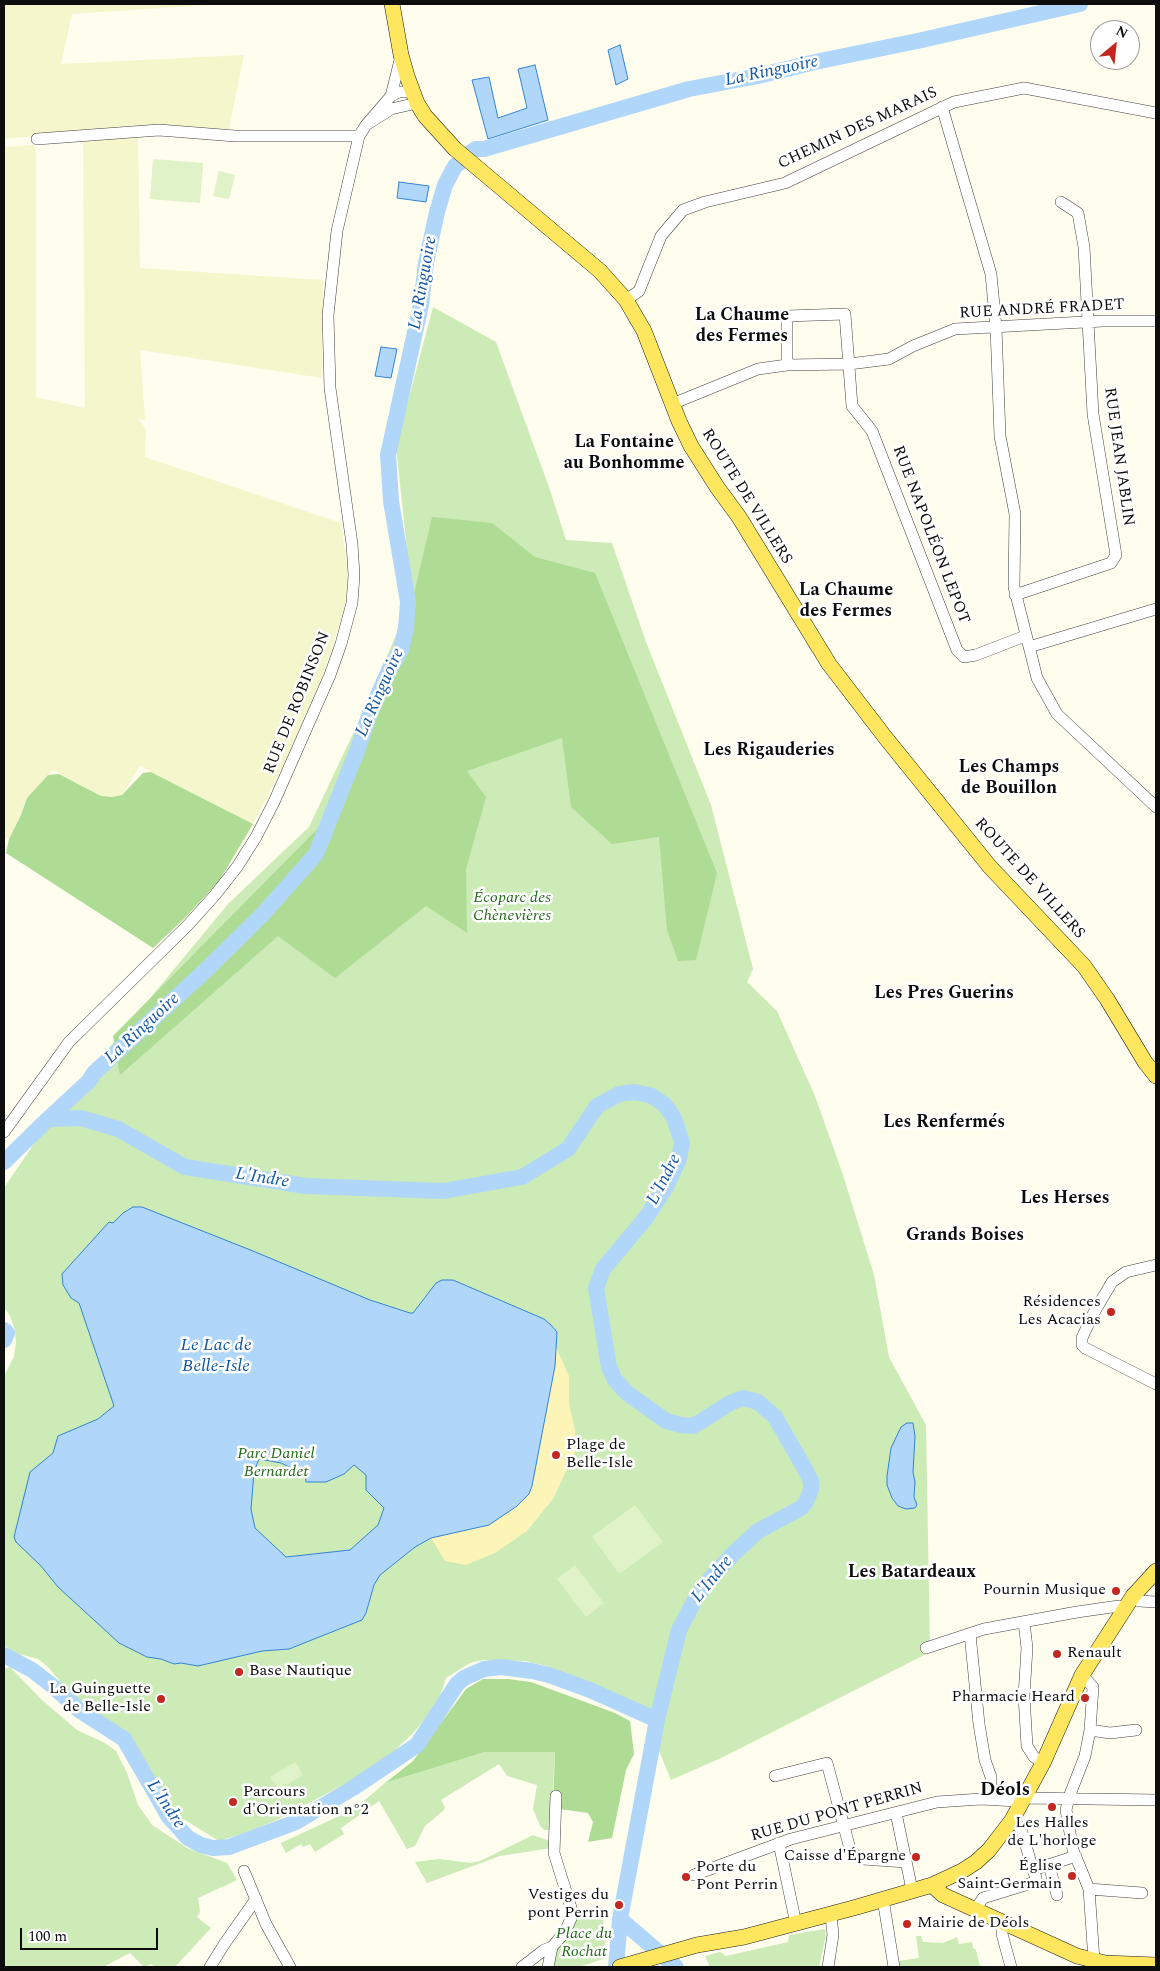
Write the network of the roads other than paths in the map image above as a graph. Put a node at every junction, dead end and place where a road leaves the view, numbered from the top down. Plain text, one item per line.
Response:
1 (392, 4) edge
2 (401, 54) junction
3 (391, 96) junction
4 (415, 97) junction
5 (942, 107) junction
6 (1156, 113) edge
7 (366, 125) junction
8 (359, 136) junction
9 (37, 138) dead end
10 (1061, 202) dead end
11 (626, 300) junction
12 (1156, 321) edge
13 (1088, 322) junction
14 (996, 327) junction
15 (787, 364) junction
16 (849, 364) junction
17 (672, 404) junction
18 (1015, 595) junction
19 (1156, 609) edge
20 (1027, 642) junction
21 (1156, 807) edge
22 (1156, 1076) edge
23 (4, 1132) edge
24 (1156, 1265) edge
25 (1156, 1384) edge
26 (1156, 1571) edge
27 (1129, 1602) junction
28 (1156, 1602) edge
29 (1024, 1622) junction
30 (970, 1634) junction
31 (926, 1648) dead end
32 (1082, 1675) junction
33 (1090, 1730) junction
34 (1136, 1730) dead end
35 (1043, 1763) junction
36 (775, 1776) dead end
37 (556, 1796) dead end
38 (1069, 1797) junction
39 (992, 1800) junction
40 (1156, 1800) edge
41 (1023, 1801) junction
42 (896, 1813) junction
43 (1012, 1820) junction
44 (845, 1825) junction
45 (779, 1843) junction
46 (1076, 1856) junction
47 (906, 1862) junction
48 (1049, 1865) junction
49 (1033, 1870) junction
50 (244, 1871) dead end
51 (694, 1875) dead end
52 (932, 1885) junction
53 (1089, 1889) junction
54 (912, 1890) junction
55 (1142, 1893) dead end
56 (1057, 1895) dead end
57 (256, 1899) junction
58 (883, 1899) junction
59 (975, 1910) junction
60 (831, 1915) junction
61 (1002, 1921) junction
62 (796, 1924) junction
63 (552, 1948) junction
64 (1094, 1960) junction
65 (1121, 1966) edge
66 (1149, 1966) edge
67 (210, 1967) edge
68 (290, 1967) edge
69 (522, 1967) edge
70 (548, 1967) edge
71 (620, 1967) edge
72 (828, 1967) edge
73 (894, 1967) edge
74 (1011, 1967) edge

1 - 2 main road, ROUTE DE VILLERS
2 - 3 street, RUE DE ROBINSON
2 - 4 main road, ROUTE DE VILLERS
3 - 4 street
3 - 7 street, RUE DE ROBINSON
4 - 7 street, RUE DE ROBINSON
4 - 11 main road, ROUTE DE VILLERS
5 - 6 street, CHEMIN DES MARAIS
5 - 11 street, CHEMIN DES MARAIS
5 - 14 street
7 - 8 street, RUE DE ROBINSON
8 - 9 street
8 - 23 street, RUE DE ROBINSON
10 - 13 street, RUE JEAN JABLIN
11 - 17 main road, ROUTE DE VILLERS
12 - 13 street, RUE ANDRÉ FRADET
13 - 14 street, RUE ANDRÉ FRADET
13 - 18 street, RUE JEAN JABLIN
14 - 16 street, RUE ANDRÉ FRADET
14 - 18 street
15 - 16 street, RUE ANDRÉ FRADET
15 - 16 street
15 - 17 street, RUE ANDRÉ FRADET
16 - 20 street, RUE NAPOLÉON LEPOT
17 - 22 main road, ROUTE DE VILLERS
18 - 20 street
19 - 20 street
20 - 21 street
24 - 25 street
26 - 27 main road
27 - 28 street
27 - 29 street
27 - 32 main road
29 - 30 street
29 - 35 street
30 - 31 street
30 - 39 street
32 - 33 street
32 - 35 main road
33 - 34 street
33 - 38 street
35 - 41 main road
36 - 44 street
37 - 63 street
38 - 40 street, RUE DU PONT PERRIN
38 - 41 street, RUE DU PONT PERRIN
38 - 46 street
39 - 41 street, RUE DU PONT PERRIN
39 - 42 street, RUE DU PONT PERRIN
41 - 43 main road
42 - 44 street, RUE DU PONT PERRIN
42 - 47 street
43 - 49 street
43 - 52 main road
44 - 45 street, RUE DU PONT PERRIN
44 - 47 street
45 - 51 street, RUE DU PONT PERRIN
45 - 62 street
46 - 48 street
46 - 53 street
47 - 54 street
48 - 49 street
48 - 56 street
49 - 59 street
50 - 57 street
52 - 54 main road
52 - 59 main road
53 - 55 street
53 - 64 street
54 - 58 main road
57 - 67 street
57 - 68 street
58 - 60 main road
58 - 73 street
59 - 61 main road
60 - 62 main road
60 - 72 street
61 - 64 main road
61 - 74 street
62 - 71 main road
63 - 69 street
63 - 70 street
64 - 65 main road
65 - 66 main road

